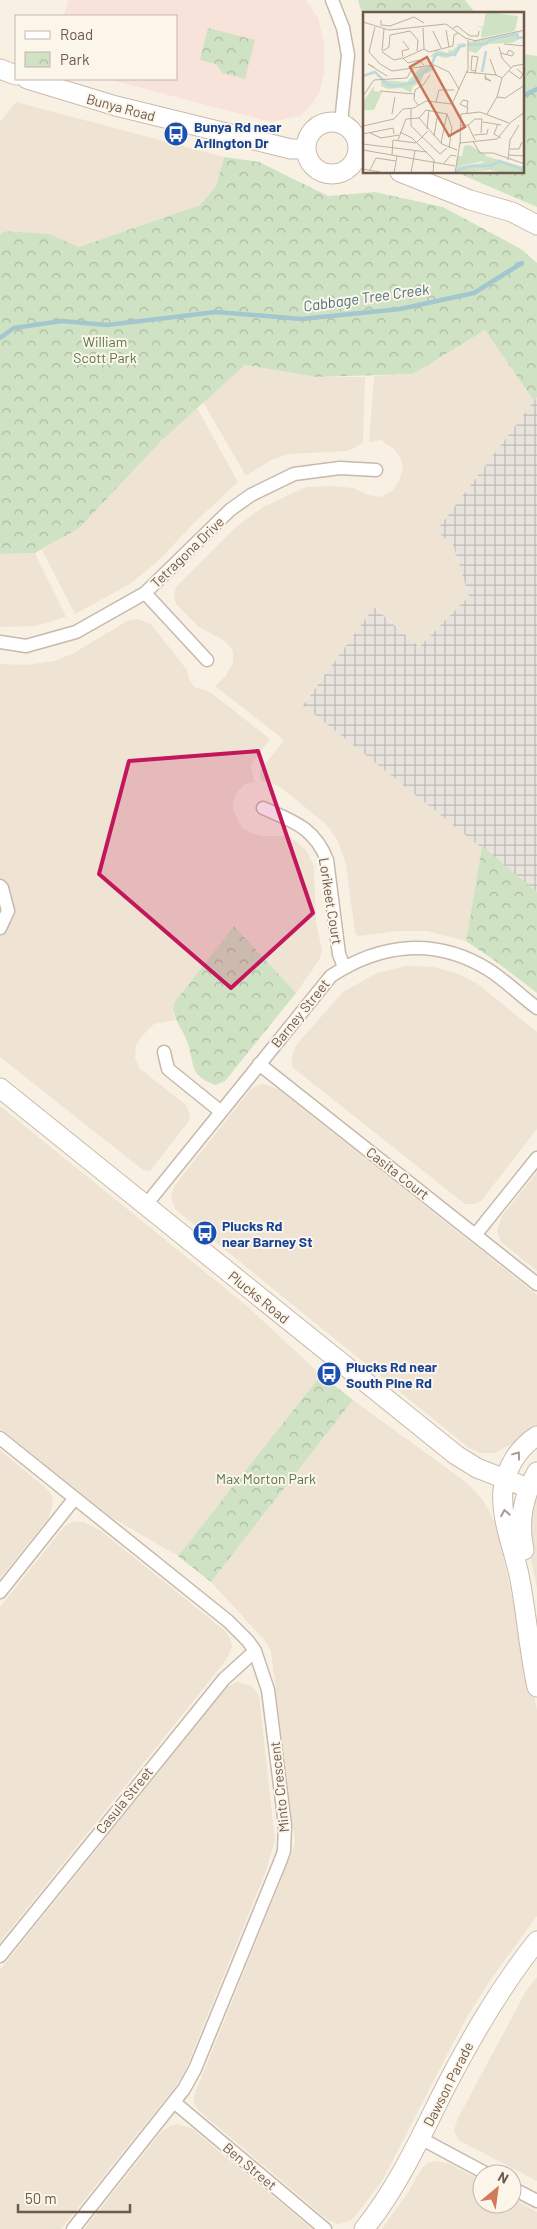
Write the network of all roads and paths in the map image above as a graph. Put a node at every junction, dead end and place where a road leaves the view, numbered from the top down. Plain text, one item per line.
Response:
1 (332, 0) edge
2 (30, 80) edge
3 (341, 123) junction
4 (305, 149) junction
5 (361, 158) edge
6 (405, 174) edge
7 (470, 200) junction
8 (537, 225) edge
9 (537, 238) edge
10 (376, 470) dead end
11 (145, 593) junction
12 (0, 642) edge
13 (206, 660) dead end
14 (262, 808) dead end
15 (0, 886) edge
16 (0, 928) edge
17 (344, 967) junction
18 (537, 1008) edge
19 (164, 1052) dead end
20 (259, 1064) junction
21 (0, 1088) edge
22 (220, 1111) junction
23 (537, 1158) edge
24 (145, 1206) junction
25 (476, 1234) junction
26 (537, 1284) edge
27 (537, 1436) edge
28 (0, 1438) edge
29 (505, 1480) junction
30 (533, 1480) edge
31 (75, 1498) junction
32 (0, 1592) edge
33 (537, 1612) edge
34 (255, 1651) junction
35 (537, 1687) edge
36 (537, 1941) edge
37 (0, 1956) edge
38 (174, 2102) junction
39 (420, 2138) junction
40 (472, 2166) edge
41 (522, 2193) edge
42 (537, 2201) edge
43 (73, 2229) edge
44 (325, 2229) edge
45 (364, 2229) edge

1 - 3 street
2 - 4 street, Bunya Road
3 - 4 street
3 - 5 street
4 - 5 street
6 - 7 street
7 - 8 street
7 - 9 street
10 - 11 street, Tetragona Drive
11 - 12 street, Tetragona Drive
11 - 13 street
14 - 17 street, Lorikeet Court
15 - 16 street
17 - 18 street, Barney Street
17 - 20 street, Barney Street
19 - 22 street
20 - 22 street, Barney Street
20 - 25 street, Casita Court
21 - 24 street, Plucks Road
22 - 24 street, Barney Street
23 - 25 street
24 - 29 street, Plucks Road
25 - 26 street, Casita Court
29 -> 27 street
28 - 31 street, Minto Crescent
29 - 30 street, Plucks Road
35 -> 29 street
30 - 33 street
31 - 32 street
31 - 34 street, Minto Crescent
34 - 37 street, Casula Street
34 - 38 street, Minto Crescent
36 - 39 street, Dawson Parade
38 - 43 street, Minto Crescent
38 - 44 street, Ben Street
39 - 40 street
39 - 45 street, Dawson Parade
41 - 42 street

